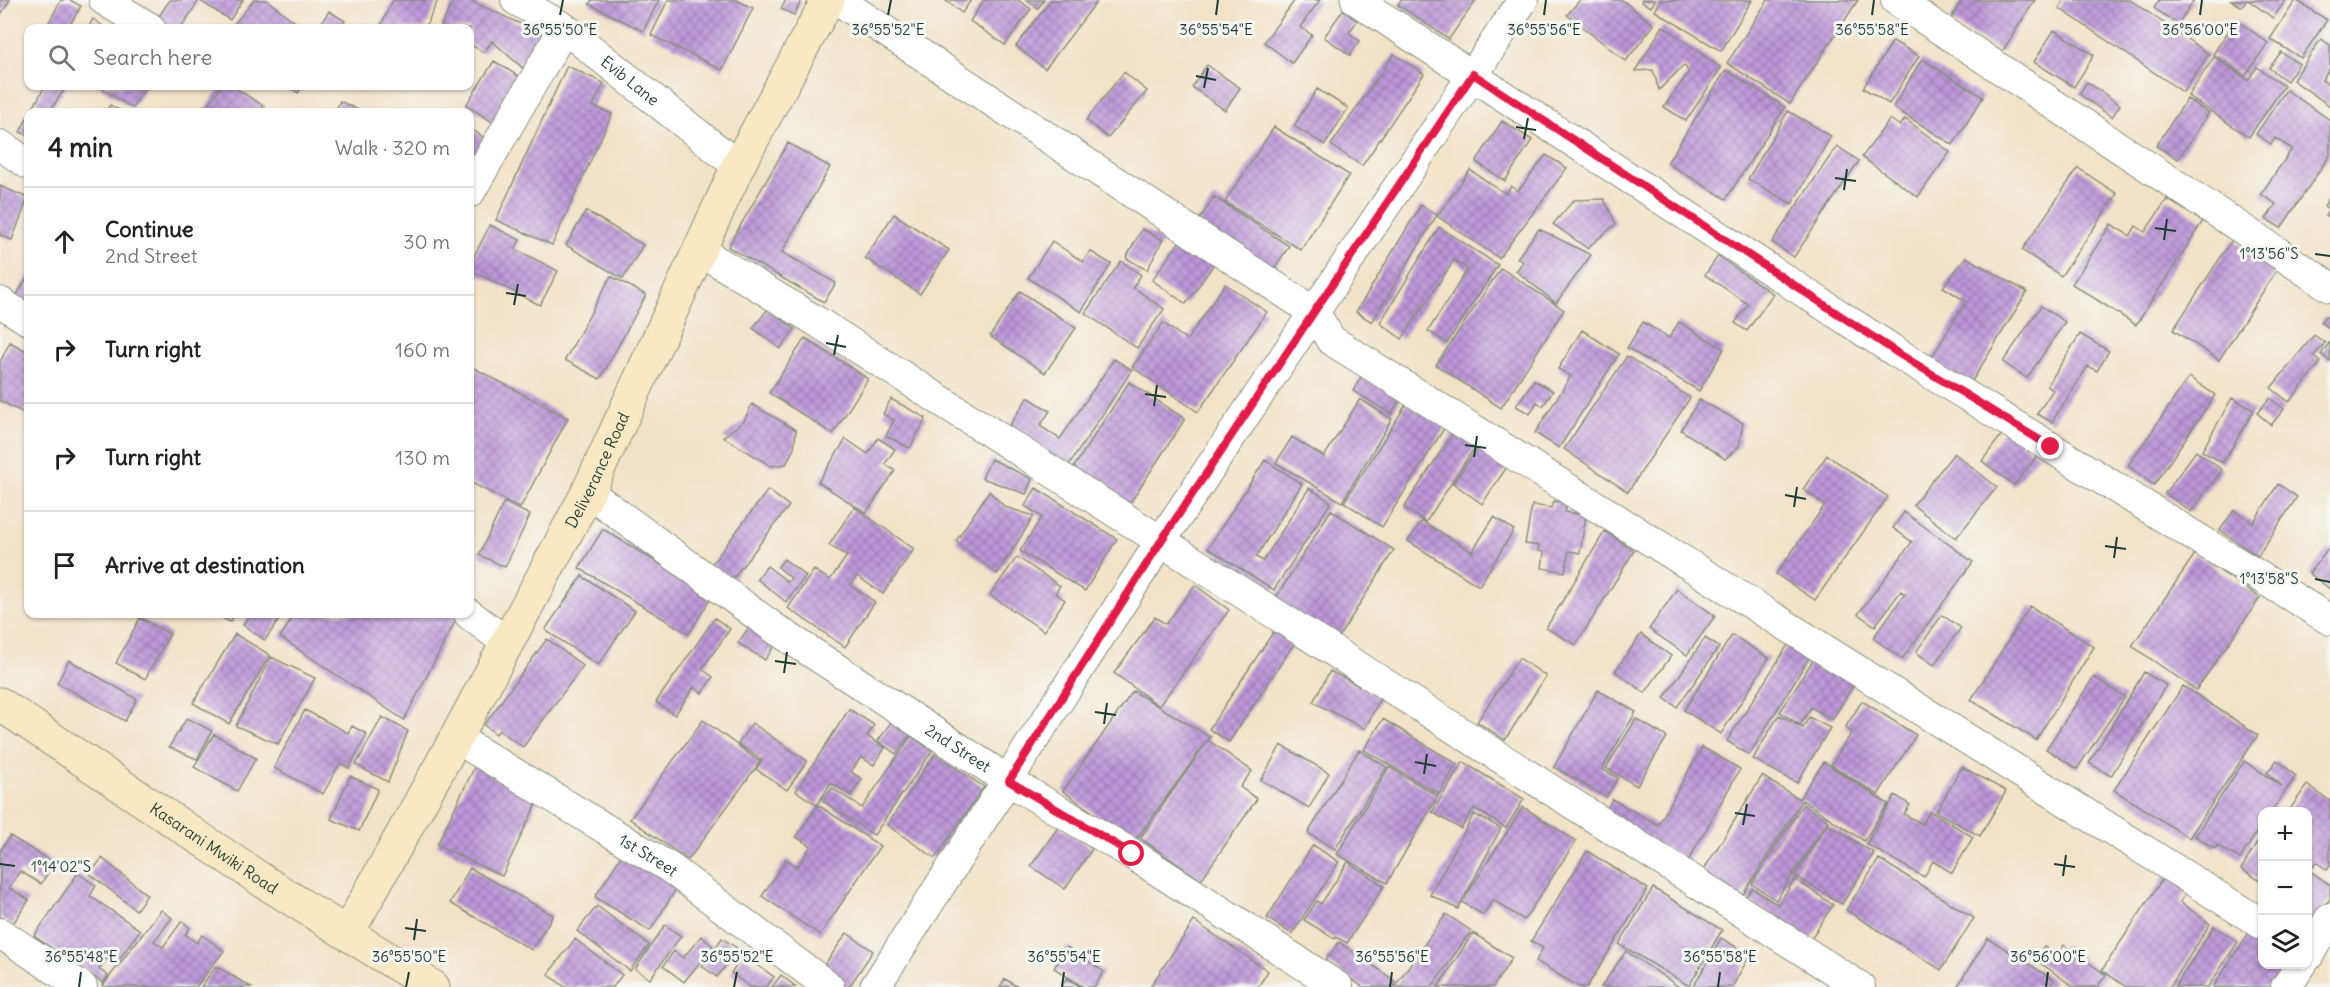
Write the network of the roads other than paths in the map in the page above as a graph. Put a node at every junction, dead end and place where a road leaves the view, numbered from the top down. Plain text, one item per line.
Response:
1 (104, 0) edge
2 (516, 0) edge
3 (828, 0) edge
4 (838, 0) edge
5 (1356, 0) edge
6 (1522, 0) edge
7 (1896, 0) edge
8 (143, 24) edge
9 (564, 28) junction
10 (1473, 74) junction
11 (0, 145) edge
12 (24, 161) edge
13 (738, 166) junction
14 (474, 185) edge
15 (700, 251) junction
16 (2330, 287) edge
17 (0, 302) edge
18 (1314, 312) junction
19 (24, 317) edge
20 (588, 492) junction
21 (1161, 541) junction
22 (474, 618) edge
23 (2330, 620) edge
24 (506, 642) junction
25 (0, 704) edge
26 (456, 738) junction
27 (1009, 781) junction
28 (2330, 918) edge
29 (2258, 921) edge
30 (348, 932) junction
31 (0, 933) edge
32 (2312, 956) edge
33 (2302, 969) edge
34 (82, 987) edge
35 (433, 987) edge
36 (829, 987) edge
37 (875, 987) edge
38 (1338, 987) edge
39 (1860, 987) edge
40 (2286, 987) edge

1 - 8 street
2 - 9 street, Evib Lane
3 - 13 street, Deliverance Road
4 - 18 street
5 - 10 street
6 - 10 street
7 - 16 street
9 - 13 street, Evib Lane
9 - 14 street
10 - 18 street
10 - 23 street
11 - 12 street
13 - 15 street, Deliverance Road
15 - 20 street, Deliverance Road
15 - 21 street
17 - 19 street
18 - 21 street
18 - 29 street
20 - 24 street, Deliverance Road
20 - 27 street, 2nd Street
21 - 27 street
21 - 39 street
22 - 24 street
24 - 26 street, Deliverance Road
25 - 30 street, Kasarani Mwiki Road
26 - 30 street, Deliverance Road
26 - 36 street, 1st Street
27 - 37 street
27 - 38 street, 2nd Street
28 - 32 street
30 - 35 street, Kasarani Mwiki Road
31 - 34 street
33 - 40 street

